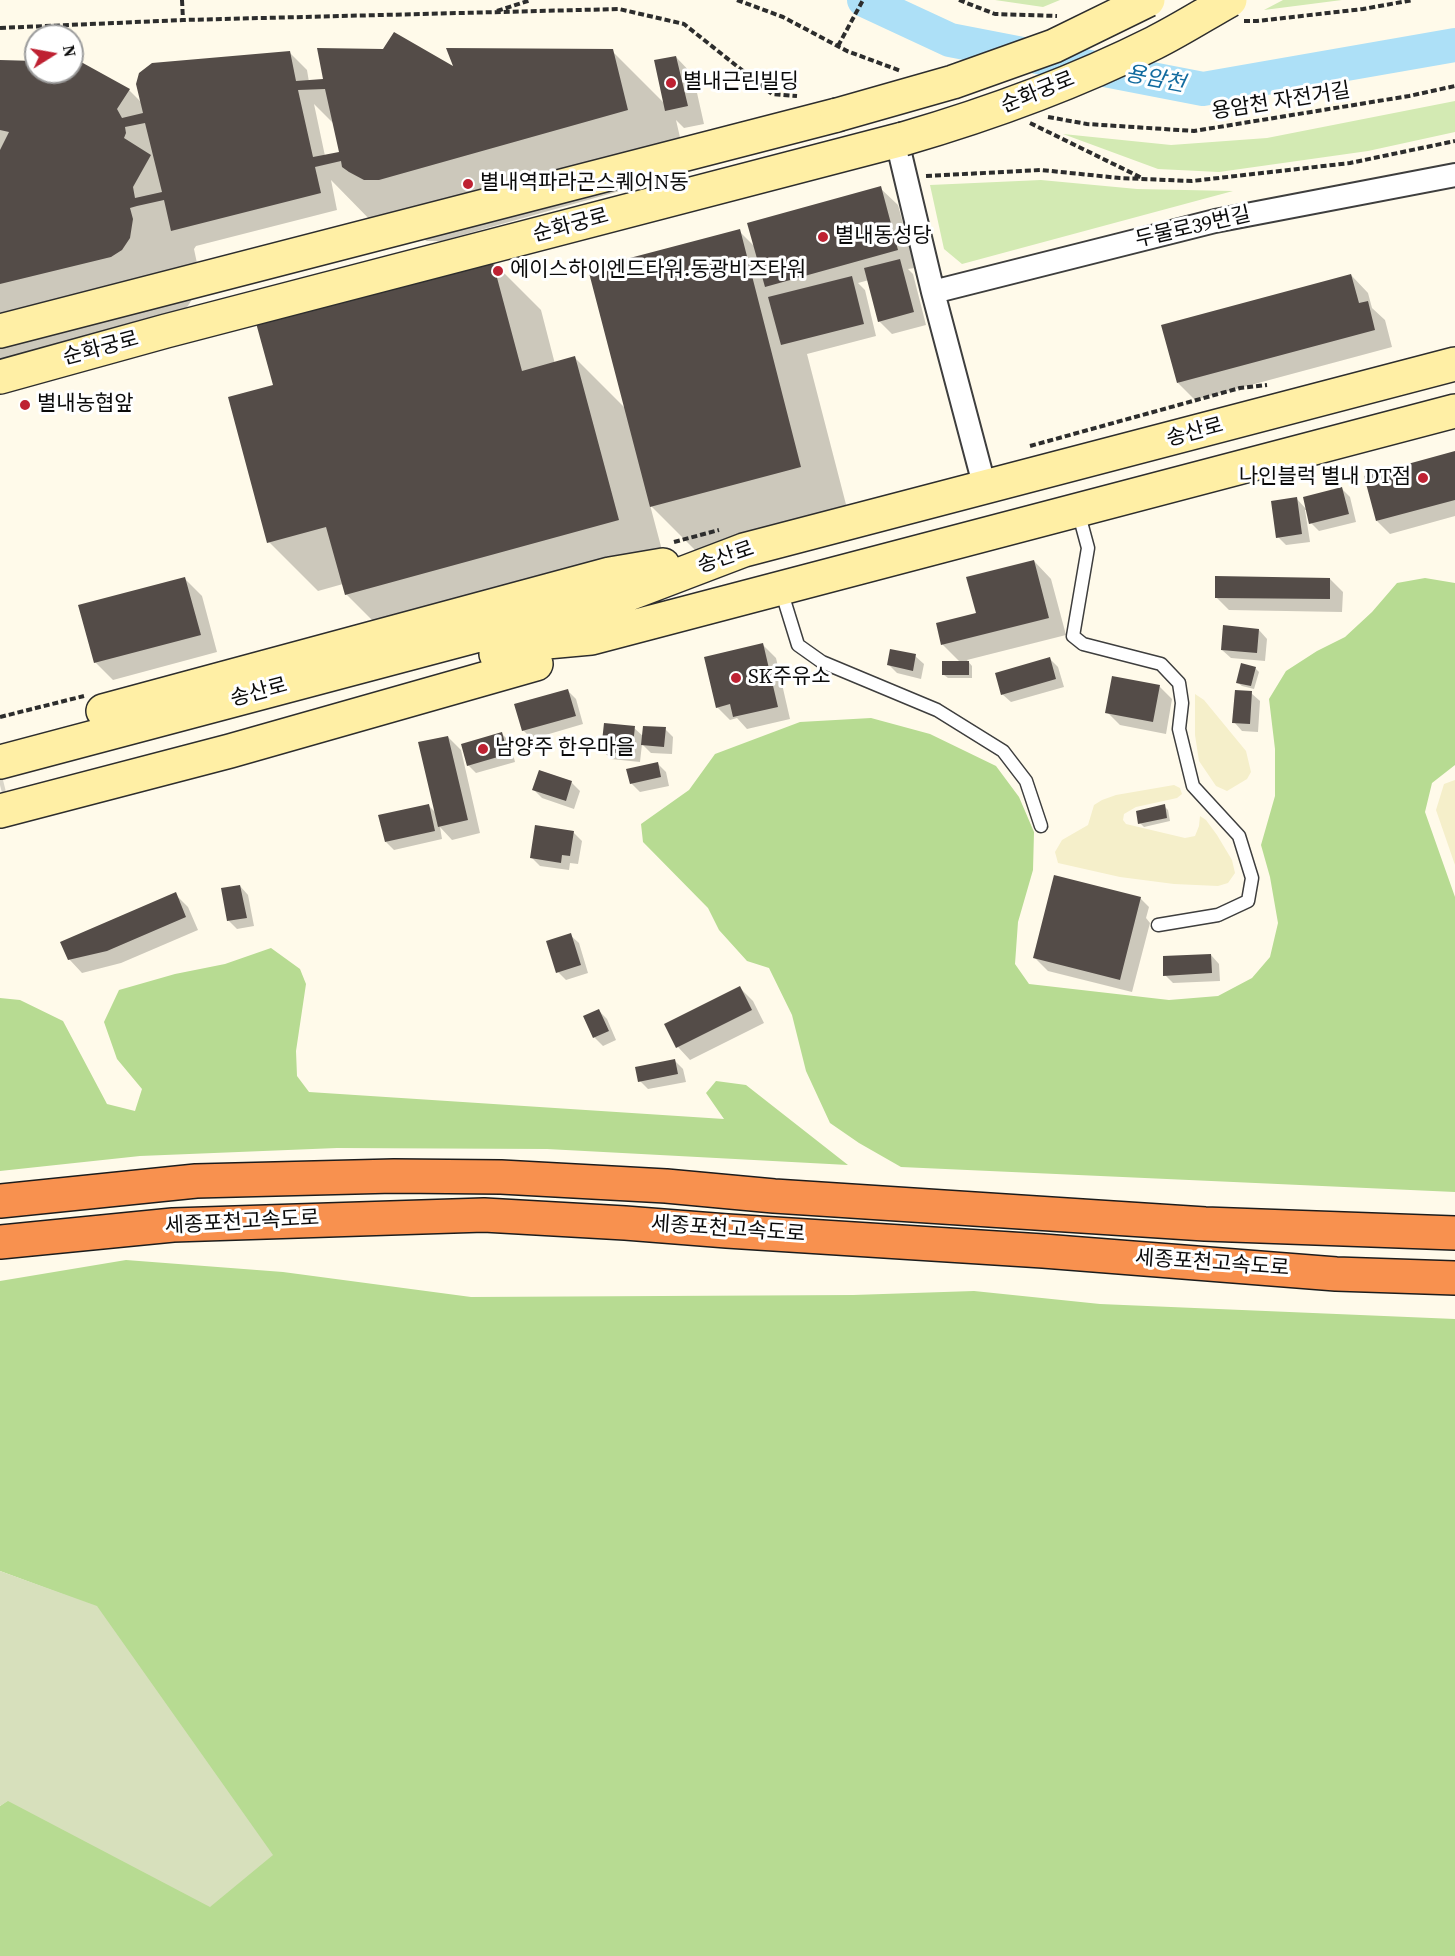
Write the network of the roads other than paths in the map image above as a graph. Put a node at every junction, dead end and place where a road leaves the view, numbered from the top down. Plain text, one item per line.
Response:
1 (1148, 0) edge
2 (1230, 0) edge
3 (900, 140) junction
4 (1455, 176) edge
5 (933, 292) junction
6 (0, 331) edge
7 (1455, 364) edge
8 (0, 377) edge
9 (1455, 411) edge
10 (985, 488) junction
11 (1077, 510) junction
12 (744, 550) junction
13 (781, 589) junction
14 (0, 740) edge
15 (1, 786) edge
16 (1041, 826) dead end
17 (1158, 925) dead end
18 (0, 1201) edge
19 (1455, 1233) edge
20 (0, 1242) edge
21 (1455, 1278) edge

1 - 6 street, 순화궁로, bridge
2 - 3 street, 순화궁로, bridge
3 - 5 street
3 - 8 street, 순화궁로
4 - 5 street, 두물로39번길
5 - 10 street
7 - 10 street, 송산로
9 - 11 street, 송산로
10 - 12 street, 송산로
11 - 13 street, 송산로
11 - 17 lane
12 - 14 street
12 - 15 street, 송산로
13 - 15 street, 송산로
13 - 16 lane
18 - 19 highway, 세종포천고속도로
20 - 21 highway, 세종포천고속도로

